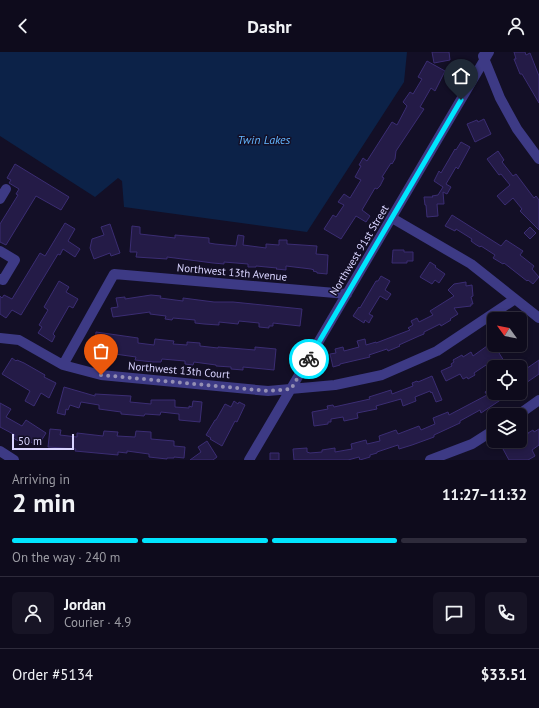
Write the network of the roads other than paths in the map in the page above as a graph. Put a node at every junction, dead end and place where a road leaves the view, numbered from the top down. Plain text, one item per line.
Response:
1 (485, 55) edge
2 (539, 159) edge
3 (6, 189) dead end
4 (0, 200) edge
5 (392, 218) junction
6 (0, 251) edge
7 (0, 279) edge
8 (347, 294) junction
9 (515, 299) junction
10 (539, 318) edge
11 (0, 338) edge
12 (63, 365) junction
13 (291, 389) junction
14 (539, 400) edge
15 (527, 409) edge
16 (487, 434) edge
17 (0, 451) edge
18 (14, 460) edge
19 (249, 460) edge
20 (430, 460) edge

1 - 2 street
1 - 5 street, Northwest 91st Street
3 - 4 street
5 - 8 street, Northwest 91st Street
5 - 9 street
6 - 7 street
8 - 12 street, Northwest 13th Avenue
8 - 13 street, Northwest 91st Street
9 - 10 street
9 - 13 street, Northwest 13th Court
11 - 12 street, Northwest 13th Court
12 - 13 street, Northwest 13th Court
13 - 19 street, Northwest 91st Street
14 - 15 street
16 - 20 street
17 - 18 street

